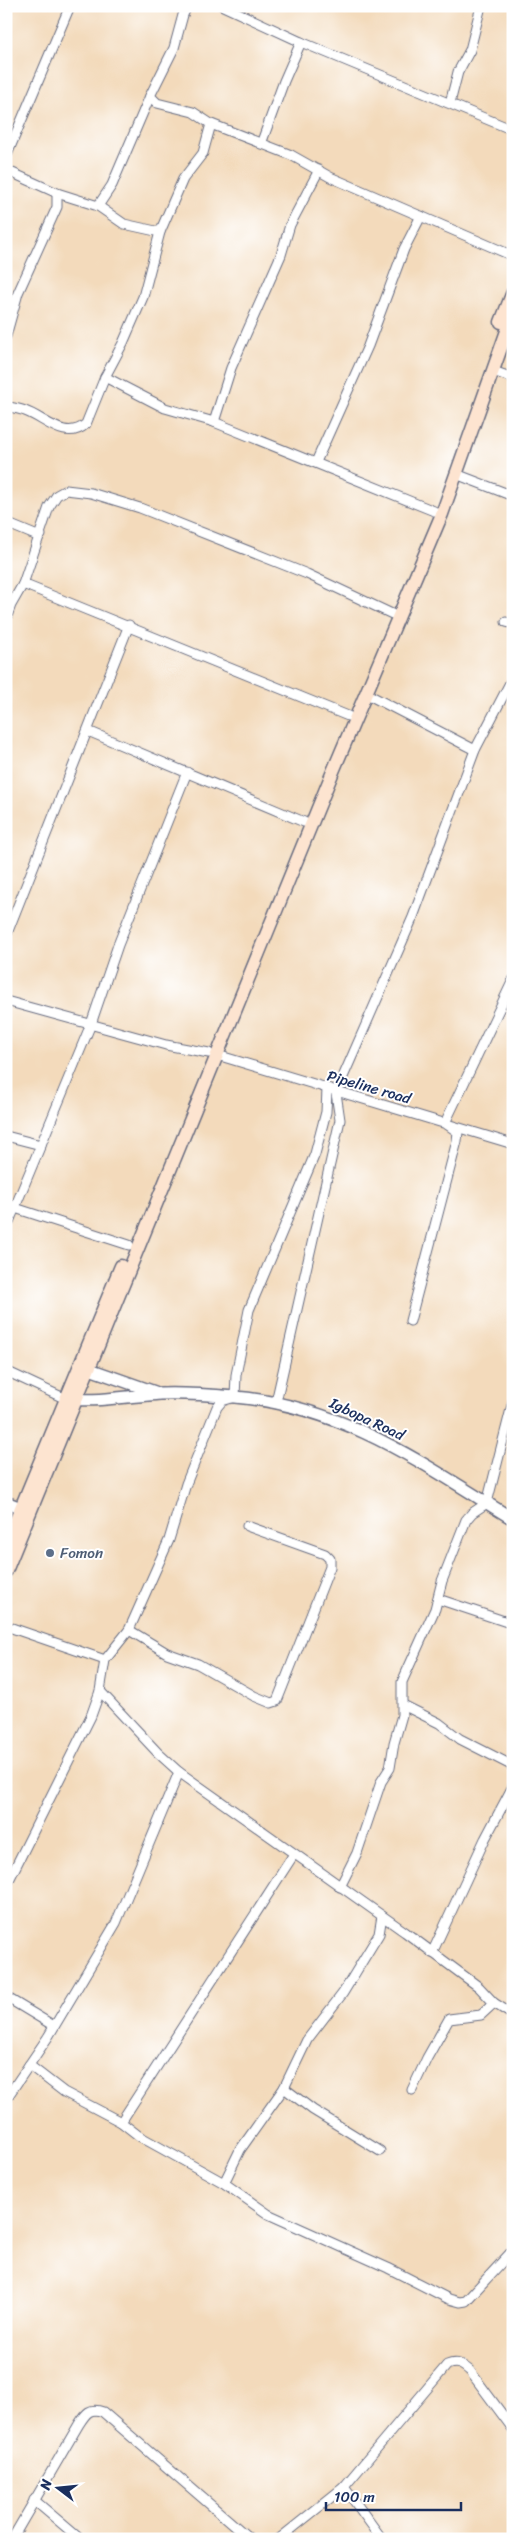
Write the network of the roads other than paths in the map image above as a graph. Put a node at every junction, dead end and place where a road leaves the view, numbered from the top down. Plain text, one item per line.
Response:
1 (70, 6) edge
2 (187, 6) edge
3 (223, 6) edge
4 (481, 6) edge
5 (301, 42) junction
6 (150, 96) junction
7 (450, 103) junction
8 (211, 124) junction
9 (513, 130) edge
10 (262, 144) junction
11 (6, 157) edge
12 (6, 170) edge
13 (319, 170) junction
14 (57, 193) junction
15 (98, 206) junction
16 (421, 216) junction
17 (160, 232) junction
18 (513, 256) edge
19 (513, 292) edge
20 (513, 314) edge
21 (6, 336) edge
22 (493, 371) junction
23 (105, 377) junction
24 (513, 378) edge
25 (6, 406) edge
26 (214, 422) junction
27 (316, 462) junction
28 (456, 474) junction
29 (513, 496) edge
30 (434, 511) junction
31 (6, 523) edge
32 (41, 535) junction
33 (24, 584) junction
34 (392, 614) junction
35 (6, 619) edge
36 (129, 626) junction
37 (513, 677) edge
38 (368, 694) junction
39 (348, 716) junction
40 (88, 731) junction
41 (475, 750) junction
42 (187, 772) junction
43 (304, 822) junction
44 (6, 936) edge
45 (513, 980) edge
46 (6, 1001) edge
47 (91, 1024) junction
48 (213, 1054) junction
49 (332, 1091) junction
50 (445, 1122) junction
51 (6, 1136) edge
52 (513, 1144) edge
53 (41, 1145) junction
54 (15, 1208) junction
55 (6, 1228) edge
56 (129, 1244) junction
57 (410, 1321) dead end
58 (84, 1367) junction
59 (6, 1371) edge
60 (162, 1394) junction
61 (235, 1397) junction
62 (72, 1399) junction
63 (513, 1401) edge
64 (276, 1402) junction
65 (6, 1502) edge
66 (487, 1503) junction
67 (21, 1508) junction
68 (513, 1519) edge
69 (247, 1526) dead end
70 (6, 1544) edge
71 (6, 1570) edge
72 (438, 1599) junction
73 (513, 1624) edge
74 (6, 1626) edge
75 (129, 1630) junction
76 (105, 1660) junction
77 (100, 1691) junction
78 (403, 1705) junction
79 (513, 1766) edge
80 (179, 1772) junction
81 (513, 1786) edge
82 (294, 1854) junction
83 (6, 1886) edge
84 (340, 1887) junction
85 (382, 1916) junction
86 (432, 1953) junction
87 (6, 1997) edge
88 (494, 2003) junction
89 (513, 2015) edge
90 (54, 2026) junction
91 (30, 2066) junction
92 (284, 2088) junction
93 (412, 2090) dead end
94 (6, 2099) edge
95 (122, 2122) junction
96 (380, 2151) dead end
97 (224, 2183) junction
98 (513, 2250) edge
99 (513, 2429) edge
100 (344, 2487) junction
101 (34, 2500) junction
102 (12, 2539) edge
103 (80, 2539) edge
104 (250, 2539) edge
105 (279, 2539) edge
106 (382, 2539) edge

1 - 11 street
2 - 6 street
3 - 5 street
4 - 7 street
5 - 7 street
5 - 10 street
6 - 8 street
6 - 15 street
7 - 9 street
8 - 10 street
8 - 17 street
10 - 13 street
12 - 14 street
13 - 16 street
13 - 26 street
14 - 15 street
14 - 21 street
15 - 17 street
16 - 18 street
16 - 27 street
17 - 23 street
19 - 30 main road
20 - 22 main road
22 - 24 street
22 - 28 main road
23 - 25 street
23 - 26 street
26 - 27 street
27 - 30 street
28 - 29 street
28 - 38 main road
30 - 34 main road
31 - 32 street
32 - 33 street
32 - 34 street
33 - 35 street
33 - 36 street
34 - 39 main road
36 - 39 street
36 - 40 street
37 - 41 street
38 - 41 street
38 - 48 main road
39 - 43 main road
40 - 42 street
40 - 44 street
41 - 49 street
42 - 43 street
42 - 47 street
43 - 48 main road
45 - 50 street
46 - 47 street, Pipeline road
47 - 48 street, Pipeline road
47 - 53 street
48 - 49 street, Pipeline road
48 - 56 main road
48 - 58 main road
49 - 50 street, Pipeline road
49 - 61 street
49 - 64 street
50 - 52 street, Pipeline road
50 - 57 street
51 - 53 street
53 - 54 street
54 - 55 street
54 - 56 street
56 - 58 main road
58 - 60 street
58 - 62 main road
59 - 62 street
60 - 61 street, Igbopa Road
60 - 62 street
61 - 64 street, Igbopa Road
61 - 75 street
62 - 67 main road
62 - 71 main road
63 - 66 street
64 - 66 street, Igbopa Road
65 - 67 street
66 - 68 street, Igbopa Road
66 - 72 street
67 - 70 main road
69 - 75 street
72 - 73 street
72 - 78 street
74 - 76 street
75 - 76 street
76 - 77 street
77 - 80 street
77 - 83 street
78 - 79 street
78 - 84 street
80 - 82 street
80 - 90 street
81 - 86 street
82 - 84 street
82 - 95 street
84 - 85 street
85 - 86 street
85 - 92 street
86 - 88 street
87 - 90 street
88 - 89 street
88 - 93 street
90 - 91 street
91 - 94 street
91 - 95 street
92 - 96 street
92 - 97 street
95 - 97 street
97 - 98 street
99 - 100 street
100 - 105 street
100 - 106 street
101 - 102 street
101 - 103 street
101 - 104 street

